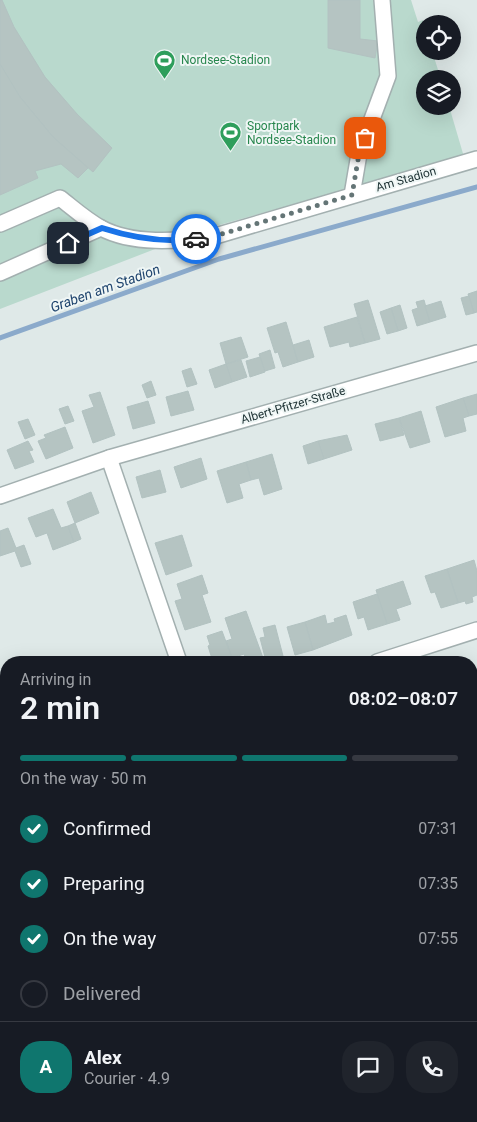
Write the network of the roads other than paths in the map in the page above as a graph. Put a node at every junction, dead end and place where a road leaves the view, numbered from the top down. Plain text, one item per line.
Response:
1 (382, 0) edge
2 (477, 159) edge
3 (352, 195) junction
4 (0, 224) edge
5 (102, 228) junction
6 (0, 273) edge
7 (477, 353) edge
8 (109, 458) junction
9 (0, 496) edge
10 (477, 630) edge
11 (177, 656) edge
12 (396, 656) edge

1 - 3 street
2 - 3 street, Am Stadion
3 - 5 street, Am Stadion
4 - 5 street, Am Stadion
5 - 6 street
7 - 8 street, Albert-Pfitzer-Straße
8 - 9 street, Albert-Pfitzer-Straße
8 - 11 street
10 - 12 street

